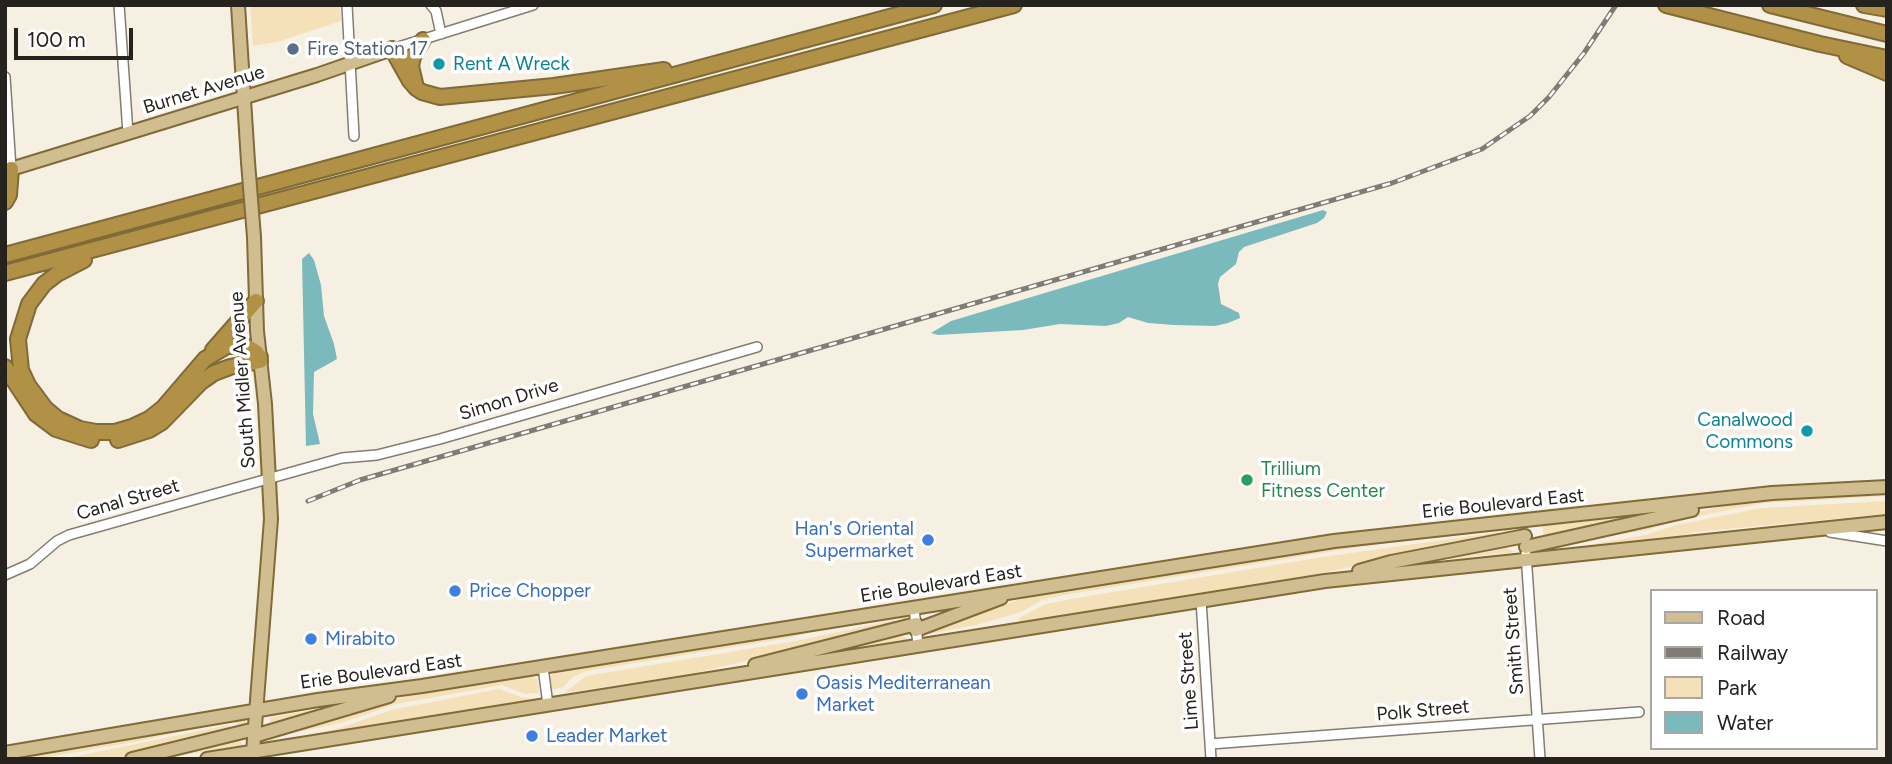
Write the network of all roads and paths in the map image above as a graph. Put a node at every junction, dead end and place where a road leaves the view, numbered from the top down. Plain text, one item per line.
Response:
1 (119, 5) edge
2 (238, 5) edge
3 (347, 5) edge
4 (431, 5) edge
5 (533, 5) edge
6 (934, 5) edge
7 (1013, 5) edge
8 (1666, 5) edge
9 (1770, 5) edge
10 (1864, 5) edge
11 (1884, 9) edge
12 (441, 34) junction
13 (1887, 34) edge
14 (423, 40) junction
15 (1820, 44) junction
16 (392, 49) junction
17 (748, 55) junction
18 (1887, 58) edge
19 (350, 64) junction
20 (1887, 74) edge
21 (5, 77) edge
22 (416, 88) junction
23 (244, 98) junction
24 (128, 133) junction
25 (354, 136) dead end
26 (8, 170) edge
27 (5, 202) edge
28 (148, 235) junction
29 (5, 255) edge
30 (5, 273) edge
31 (256, 301) junction
32 (757, 347) dead end
33 (205, 359) junction
34 (260, 359) junction
35 (5, 367) edge
36 (270, 478) junction
37 (1887, 487) edge
38 (1754, 496) junction
39 (1524, 521) junction
40 (1887, 522) edge
41 (1811, 528) junction
42 (1887, 541) edge
43 (1526, 547) junction
44 (5, 575) edge
45 (1325, 581) junction
46 (1018, 591) junction
47 (1201, 600) junction
48 (914, 608) junction
49 (916, 627) junction
50 (918, 645) junction
51 (542, 667) junction
52 (718, 677) junction
53 (422, 686) junction
54 (548, 705) junction
55 (257, 711) junction
56 (1639, 712) dead end
57 (1536, 719) junction
58 (255, 733) junction
59 (1210, 744) junction
60 (5, 753) edge
61 (252, 755) edge
62 (132, 759) edge
63 (207, 759) edge
64 (1211, 759) edge
65 (1540, 759) edge

1 - 24 street
2 - 23 main road, South Midler Avenue
3 - 19 street
4 - 12 street
5 - 12 street, Burnet Avenue
6 - 17 highway
7 - 28 highway
8 - 15 highway
9 - 13 highway
10 - 11 highway
12 - 14 street, Burnet Avenue
14 - 16 street, Burnet Avenue
14 - 22 highway
15 - 18 highway
15 - 20 highway
16 - 19 main road, Burnet Avenue
16 - 22 highway
17 - 22 highway
17 - 29 highway
19 - 23 main road, Burnet Avenue
19 - 25 street
21 - 26 street
23 - 24 main road, Burnet Avenue
23 - 31 main road, South Midler Avenue, bridge
24 - 26 main road, Burnet Avenue
26 - 27 highway
28 - 30 highway
28 - 33 highway
31 - 33 highway
31 - 34 main road, South Midler Avenue
32 - 36 street, Simon Drive
33 - 34 highway
34 - 35 highway
34 - 36 main road, South Midler Avenue
36 - 44 street, Canal Street
36 - 55 main road, South Midler Avenue
37 - 38 main road, Erie Boulevard East
38 - 39 main road, Erie Boulevard East
38 - 43 main road
39 - 43 street, Smith Street
39 - 46 main road, Erie Boulevard East
40 - 41 main road
41 - 42 street
41 - 43 main road
43 - 45 main road
43 - 45 main road
43 - 57 street, Smith Street
45 - 47 main road
46 - 48 main road, Erie Boulevard East
46 - 49 main road
47 - 50 main road
47 - 59 street, Lime Street
48 - 49 street
48 - 51 main road, Erie Boulevard East
49 - 50 street
49 - 52 main road
50 - 52 main road
51 - 53 main road, Erie Boulevard East
51 - 54 street
52 - 54 main road
53 - 55 main road, Erie Boulevard East
53 - 58 main road
54 - 61 main road
55 - 58 main road, South Midler Avenue
55 - 60 main road, Erie Boulevard East
56 - 57 street, Polk Street
57 - 59 street, Polk Street
57 - 65 street, Smith Street
58 - 61 main road, South Midler Avenue
58 - 62 main road
59 - 64 street, Lime Street
61 - 63 main road

